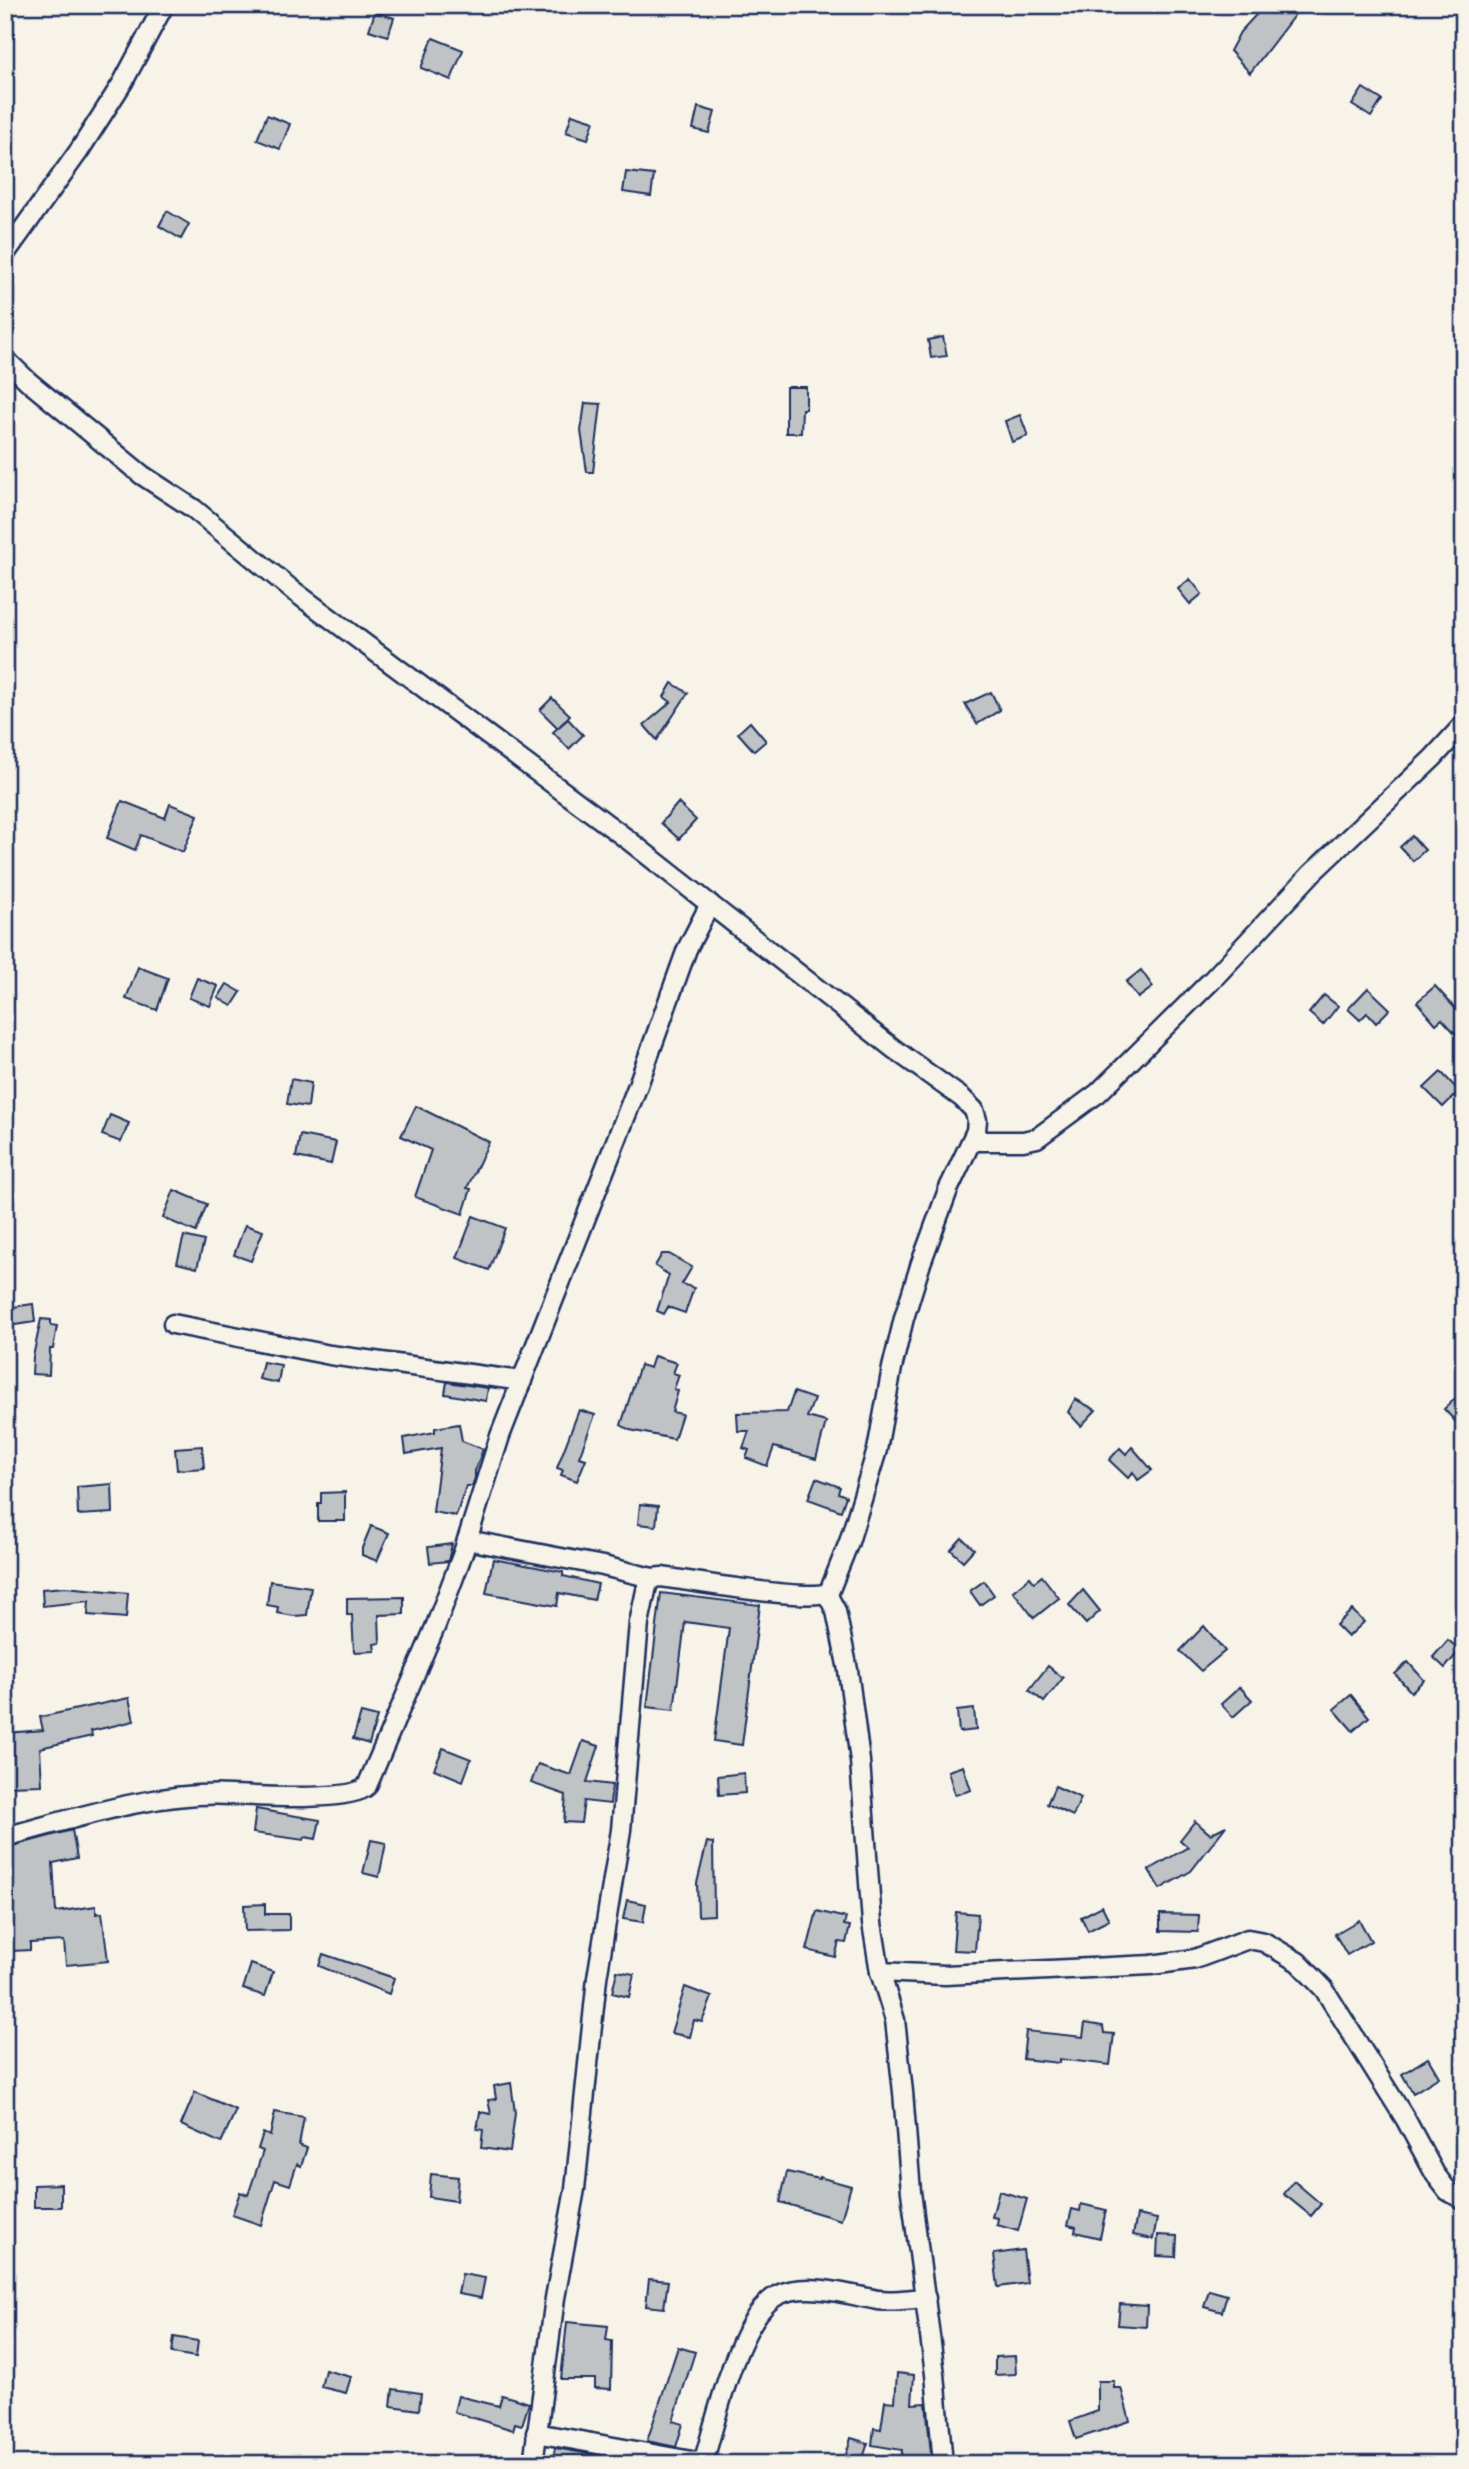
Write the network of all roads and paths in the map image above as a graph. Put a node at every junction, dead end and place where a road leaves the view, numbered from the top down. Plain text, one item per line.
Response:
1 (164, 5) edge
2 (5, 254) edge
3 (5, 359) edge
4 (1464, 724) edge
5 (710, 904) junction
6 (973, 1142) junction
7 (173, 1324) dead end
8 (522, 1381) junction
9 (467, 1540) junction
10 (652, 1578) junction
11 (827, 1594) junction
12 (5, 1837) edge
13 (880, 1972) junction
14 (1464, 2200) edge
15 (926, 2298) junction
16 (536, 2433) junction
17 (533, 2464) edge
18 (943, 2464) edge

1 - 2 street
3 - 5 street
4 - 6 street
5 - 6 street
5 - 8 street
6 - 11 street
7 - 8 street
8 - 9 street
9 - 10 street
9 - 12 street
10 - 11 street
10 - 16 street
11 - 13 street
13 - 14 street
13 - 15 street
15 - 16 street
15 - 18 street
16 - 17 street

